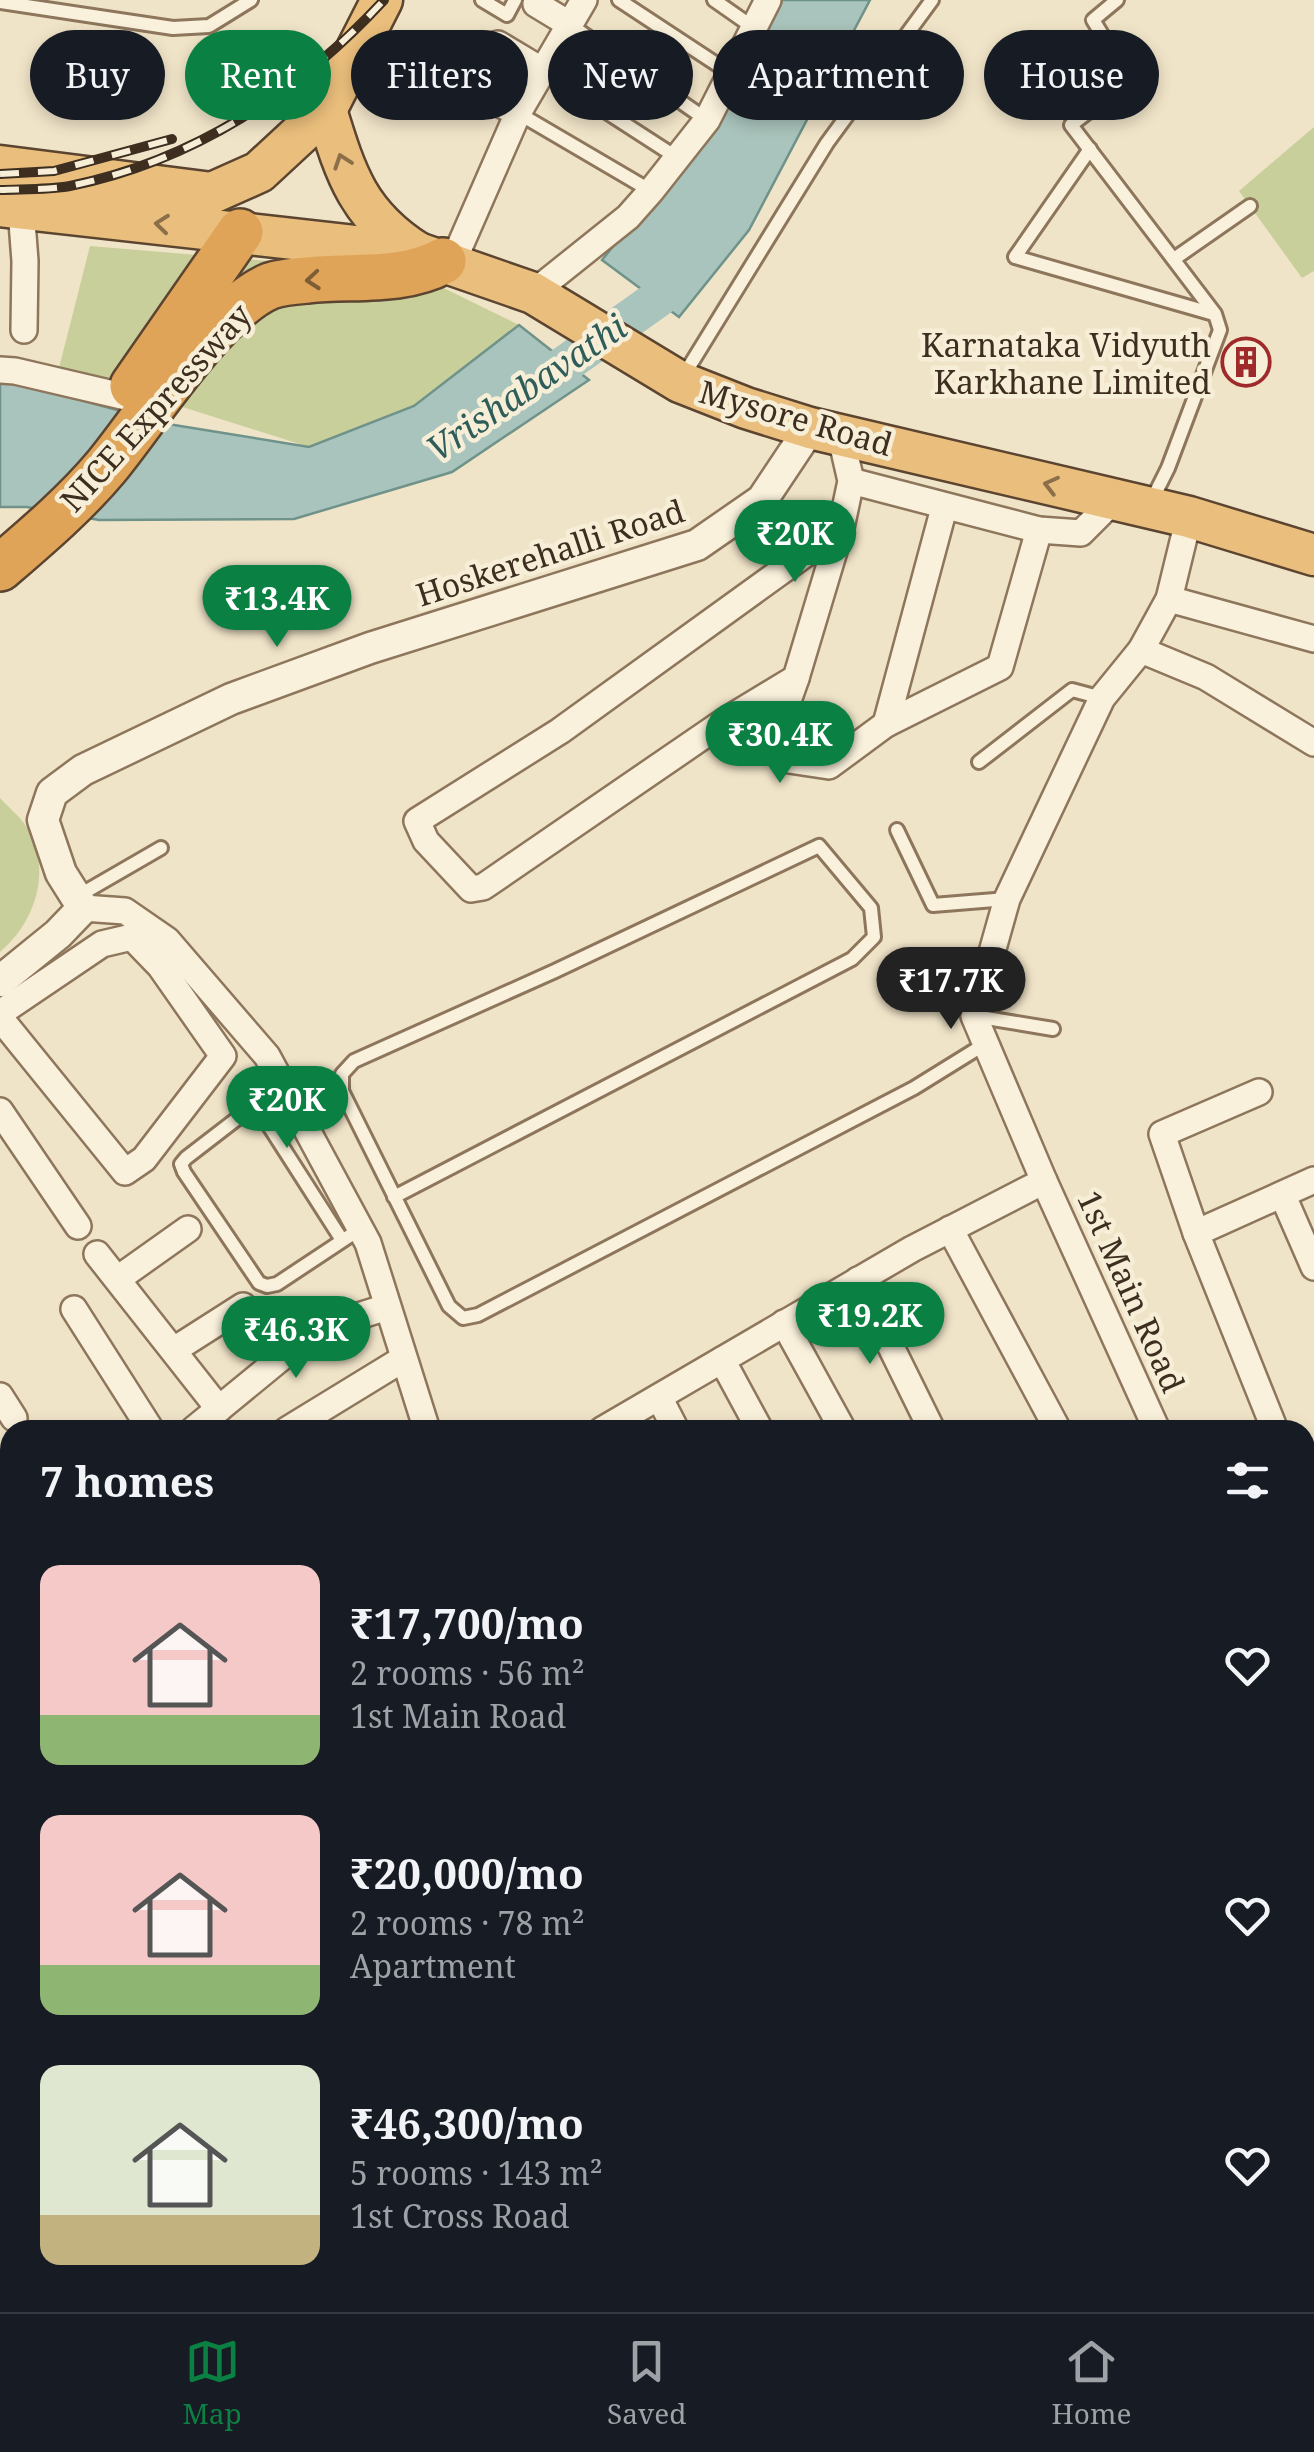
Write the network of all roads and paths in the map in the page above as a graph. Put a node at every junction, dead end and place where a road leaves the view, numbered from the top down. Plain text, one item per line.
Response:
1 (251, 0) edge
2 (382, 0) edge
3 (482, 0) edge
4 (584, 0) edge
5 (619, 0) edge
6 (714, 0) edge
7 (768, 0) edge
8 (932, 0) edge
9 (1116, 0) edge
10 (0, 2) edge
11 (525, 2) edge
12 (569, 24) junction
13 (754, 28) joint
14 (528, 62) edge
15 (713, 62) edge
16 (543, 71) junction
17 (528, 96) edge
18 (331, 100) edge
19 (713, 106) edge
20 (528, 119) edge
21 (315, 120) edge
22 (329, 120) edge
23 (514, 120) edge
24 (706, 120) junction
25 (1090, 149) junction
26 (676, 158) junction
27 (0, 166) edge
28 (651, 191) junction
29 (1250, 206) dead end
30 (11, 208) edge
31 (240, 232) junction
32 (438, 259) junction
33 (1174, 259) junction
34 (549, 302) junction
35 (1215, 314) junction
36 (24, 330) dead end
37 (0, 370) edge
38 (676, 379) junction
39 (128, 408) junction
40 (825, 431) junction
41 (850, 481) junction
42 (1131, 504) junction
43 (944, 508) junction
44 (1188, 517) junction
45 (20, 526) edge
46 (841, 528) junction
47 (1039, 530) junction
48 (1314, 555) edge
49 (0, 568) edge
50 (1169, 599) junction
51 (1314, 640) edge
52 (1141, 650) junction
53 (796, 678) junction
54 (1102, 698) junction
55 (886, 724) junction
56 (1314, 743) edge
57 (980, 762) dead end
58 (897, 830) dead end
59 (161, 848) dead end
60 (1007, 899) junction
61 (79, 906) junction
62 (102, 944) junction
63 (0, 981) edge
64 (0, 1016) edge
65 (974, 1016) junction
66 (1053, 1028) dead end
67 (985, 1044) junction
68 (282, 1084) junction
69 (1258, 1092) dead end
70 (255, 1104) junction
71 (0, 1112) edge
72 (1314, 1180) edge
73 (1044, 1182) junction
74 (1283, 1196) junction
75 (394, 1197) junction
76 (78, 1226) dead end
77 (188, 1229) dead end
78 (950, 1230) junction
79 (1196, 1233) junction
80 (351, 1234) junction
81 (97, 1254) dead end
82 (1314, 1267) edge
83 (119, 1278) junction
84 (858, 1280) junction
85 (243, 1306) dead end
86 (387, 1307) junction
87 (74, 1309) dead end
88 (784, 1324) junction
89 (174, 1350) junction
90 (403, 1358) junction
91 (722, 1360) junction
92 (659, 1397) junction
93 (219, 1409) junction
94 (146, 1420) edge
95 (205, 1420) edge
96 (303, 1420) edge
97 (424, 1420) edge
98 (619, 1420) edge
99 (671, 1420) edge
100 (755, 1420) edge
101 (837, 1420) edge
102 (927, 1420) edge
103 (1053, 1420) edge
104 (1152, 1420) edge
105 (1271, 1420) edge

1 - 10 lane
2 - 18 highway
3 - 11 lane
4 - 12 street
5 - 15 lane
6 - 13 lane
7 - 13 street
8 - 38 lane
9 - 25 lane
11 - 12 street
12 - 16 street
12 - 24 lane
14 - 16 street
16 - 17 street
16 - 26 lane
19 - 24 street
20 - 28 lane
21 - 27 highway
32 -> 22 highway
23 - 32 street
24 - 26 street
25 - 33 lane
25 - 35 lane
26 - 28 street
28 - 34 street
29 - 33 lane
31 -> 30 highway, Mysore Road
30 - 36 street
31 - 32 highway, Mysore Road
31 - 39 highway, NICE Expressway
32 - 34 highway, Mysore Road
32 -> 39 highway, NICE Expressway
33 - 35 lane
34 - 38 highway, Mysore Road
35 - 42 lane
37 - 39 street
38 - 40 highway, Mysore Road
39 - 45 highway, NICE Expressway
40 - 41 street
42 -> 40 highway, Mysore Road
40 - 61 street, Hoskerehalli Road
41 - 43 street
41 - 46 street
42 - 44 highway, Mysore Road
42 - 47 street
43 - 47 street
43 - 55 street
44 - 48 highway, Mysore Road
44 - 50 street
45 - 49 highway, NICE Expressway
46 - 53 street
46 - 53 street
47 - 55 street
50 - 51 street
50 - 52 street
52 - 54 street
52 - 56 street
53 - 55 street
54 - 57 lane
54 - 60 street
58 - 60 lane
59 - 61 lane
60 - 65 street
61 - 62 street
61 - 63 street
61 - 68 street
62 - 64 street
62 - 64 street
65 - 66 lane
65 - 67 street, 1st Main Road
67 - 73 street, 1st Main Road
67 - 75 lane
68 - 70 lane
68 - 80 street
69 - 79 street
70 - 80 lane
70 - 80 lane
71 - 76 street
72 - 74 street
73 - 78 street
73 - 104 street, 1st Main Road
74 - 79 street
74 - 82 street
75 - 75 lane
77 - 83 street
78 - 84 street
78 - 103 street
79 - 105 street
80 - 86 street
81 - 83 street
83 - 89 street
84 - 88 street
84 - 102 street
85 - 89 street
86 - 90 street
86 - 93 street
87 - 94 street
88 - 91 street
88 - 101 street
89 - 93 street
90 - 96 street
90 - 97 street
91 - 92 street
91 - 100 street
92 - 98 street
92 - 99 street
93 - 95 street

